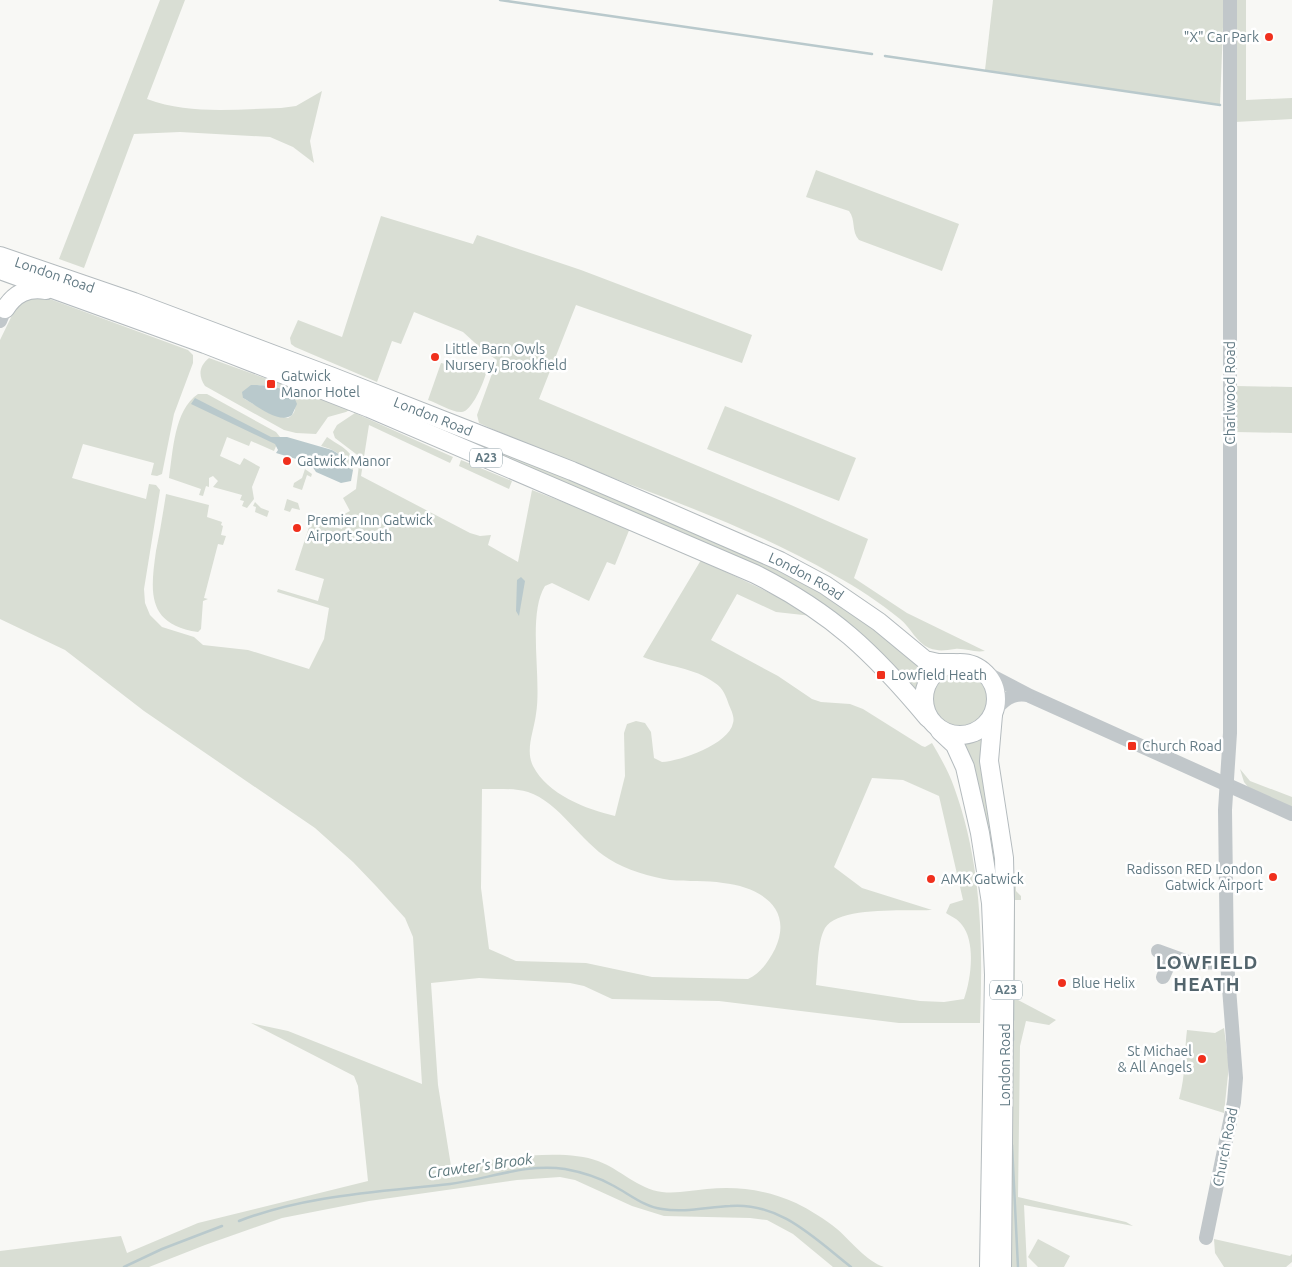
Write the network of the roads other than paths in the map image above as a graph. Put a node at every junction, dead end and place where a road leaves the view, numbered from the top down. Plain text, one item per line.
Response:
1 (1230, 0) edge
2 (0, 256) edge
3 (0, 270) edge
4 (0, 275) edge
5 (76, 297) junction
6 (2, 315) edge
7 (954, 663) junction
8 (984, 672) junction
9 (1030, 696) junction
10 (993, 714) junction
11 (928, 718) junction
12 (940, 731) junction
13 (1227, 786) junction
14 (1292, 814) edge
15 (1158, 951) dead end
16 (1172, 957) junction
17 (1227, 962) junction
18 (1163, 977) dead end
19 (1206, 1238) dead end
20 (989, 1267) edge
21 (1002, 1267) edge

1 - 13 street, Charlwood Road
2 - 7 main road, London Road / A23
3 - 5 main road, London Road / A23
4 - 6 main road
5 - 6 main road
5 - 11 main road, London Road / A23
7 - 8 main road
7 - 11 main road
8 - 9 street
8 - 10 main road
9 - 10 street
9 - 13 street
10 - 12 main road
10 - 21 main road, London Road / A23
11 - 12 main road
12 - 20 main road, London Road / A23
13 - 14 street
13 - 17 street, Church Road
15 - 16 street
16 - 17 street
16 - 18 street
17 - 19 street, Church Road

